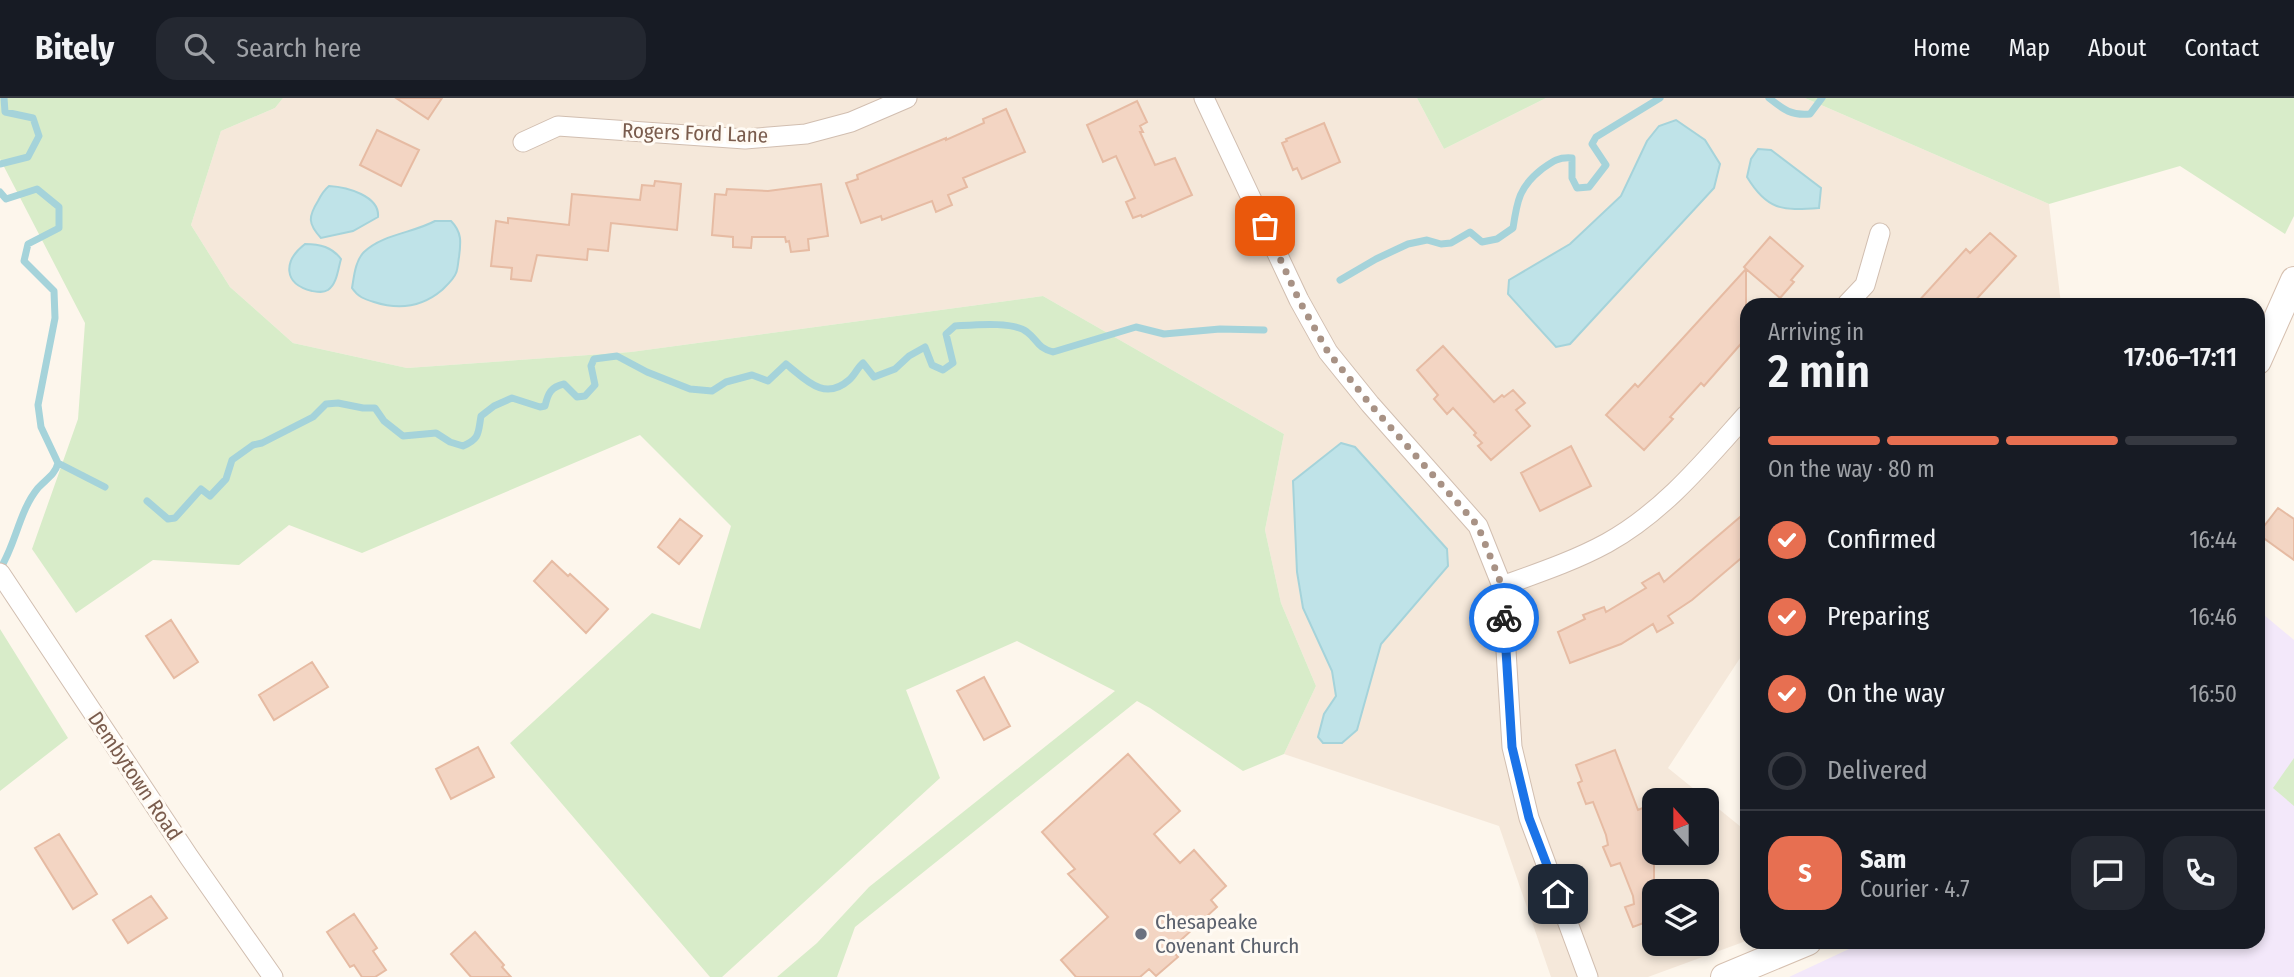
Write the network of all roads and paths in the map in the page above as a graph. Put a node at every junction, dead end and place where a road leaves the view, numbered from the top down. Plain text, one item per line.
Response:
1 (907, 98) edge
2 (1204, 98) edge
3 (523, 142) dead end
4 (1880, 233) dead end
5 (2294, 280) edge
6 (1852, 298) edge
7 (2265, 345) edge
8 (1740, 422) edge
9 (4, 579) edge
10 (1502, 586) junction
11 (1791, 949) edge
12 (273, 977) edge
13 (1588, 977) edge
14 (1724, 977) edge

1 - 3 street, Rogers Ford Lane
2 - 10 street
4 - 6 street
5 - 7 street
8 - 10 street
9 - 12 street, Dembytown Road
10 - 13 street
11 - 14 street

